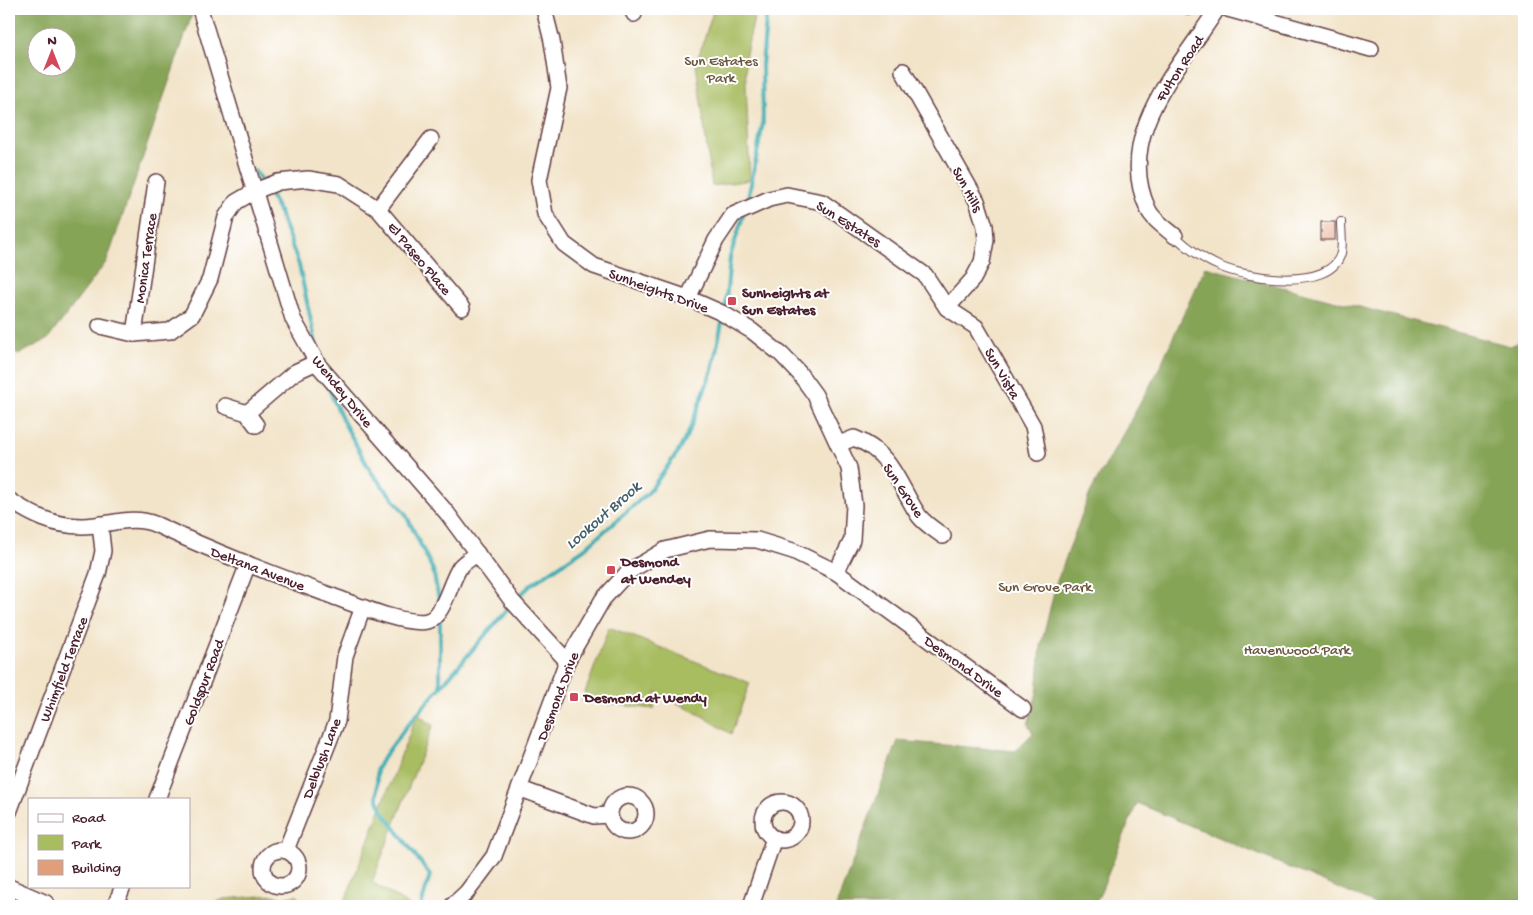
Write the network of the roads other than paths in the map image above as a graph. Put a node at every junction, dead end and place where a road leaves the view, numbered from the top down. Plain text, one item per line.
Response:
1 (200, 9) edge
2 (544, 9) edge
3 (1217, 9) edge
4 (1228, 9) edge
5 (1371, 49) dead end
6 (903, 71) dead end
7 (431, 139) dead end
8 (156, 182) dead end
9 (255, 191) junction
10 (378, 209) junction
11 (1341, 222) dead end
12 (1175, 236) joint
13 (688, 298) junction
14 (462, 308) dead end
15 (948, 308) junction
16 (100, 326) dead end
17 (134, 334) junction
18 (317, 362) junction
19 (225, 406) dead end
20 (839, 444) junction
21 (1038, 453) dead end
22 (9, 500) edge
23 (100, 524) junction
24 (943, 536) dead end
25 (477, 553) junction
26 (248, 564) junction
27 (836, 572) junction
28 (363, 607) junction
29 (567, 661) junction
30 (1023, 710) dead end
31 (520, 789) junction
32 (158, 798) edge
33 (9, 812) edge
34 (609, 814) dead end
35 (774, 838) dead end
36 (286, 850) dead end
37 (9, 888) edge
38 (123, 888) edge
39 (48, 905) edge
40 (115, 906) edge
41 (453, 906) edge
42 (751, 906) edge

1 - 9 street, Wendey Drive
2 - 13 street, Sunheights Drive
3 - 12 street, Fulton Road
4 - 5 street
6 - 15 street, Sun Hills
7 - 10 street, El Paseo Place
8 - 17 street, Monica Terrace
9 - 10 street, El Paseo Place
9 - 17 street
9 - 18 street, Wendey Drive
10 - 14 street, El Paseo Place
11 - 12 lane
13 - 15 street, Sun Estates
13 - 20 street, Sunheights Drive
15 - 21 street, Sun Vista
16 - 17 street
18 - 19 street
18 - 25 street, Wendey Drive
20 - 24 street, Sun Grove
20 - 27 street, Sunheights Drive
22 - 23 street, Deltana Avenue
23 - 26 street, Deltana Avenue
23 - 33 street, Whimfield Terrace
25 - 28 street, Deltana Avenue
25 - 29 street, Wendey Drive
26 - 28 street, Deltana Avenue
26 - 32 street, Goldspur Road
27 - 29 street, Desmond Drive
27 - 30 street, Desmond Drive
28 - 36 street, Delblush Lane
29 - 31 street, Desmond Drive
31 - 34 street
31 - 41 street, Desmond Drive
35 - 42 street
37 - 39 street
38 - 40 street

